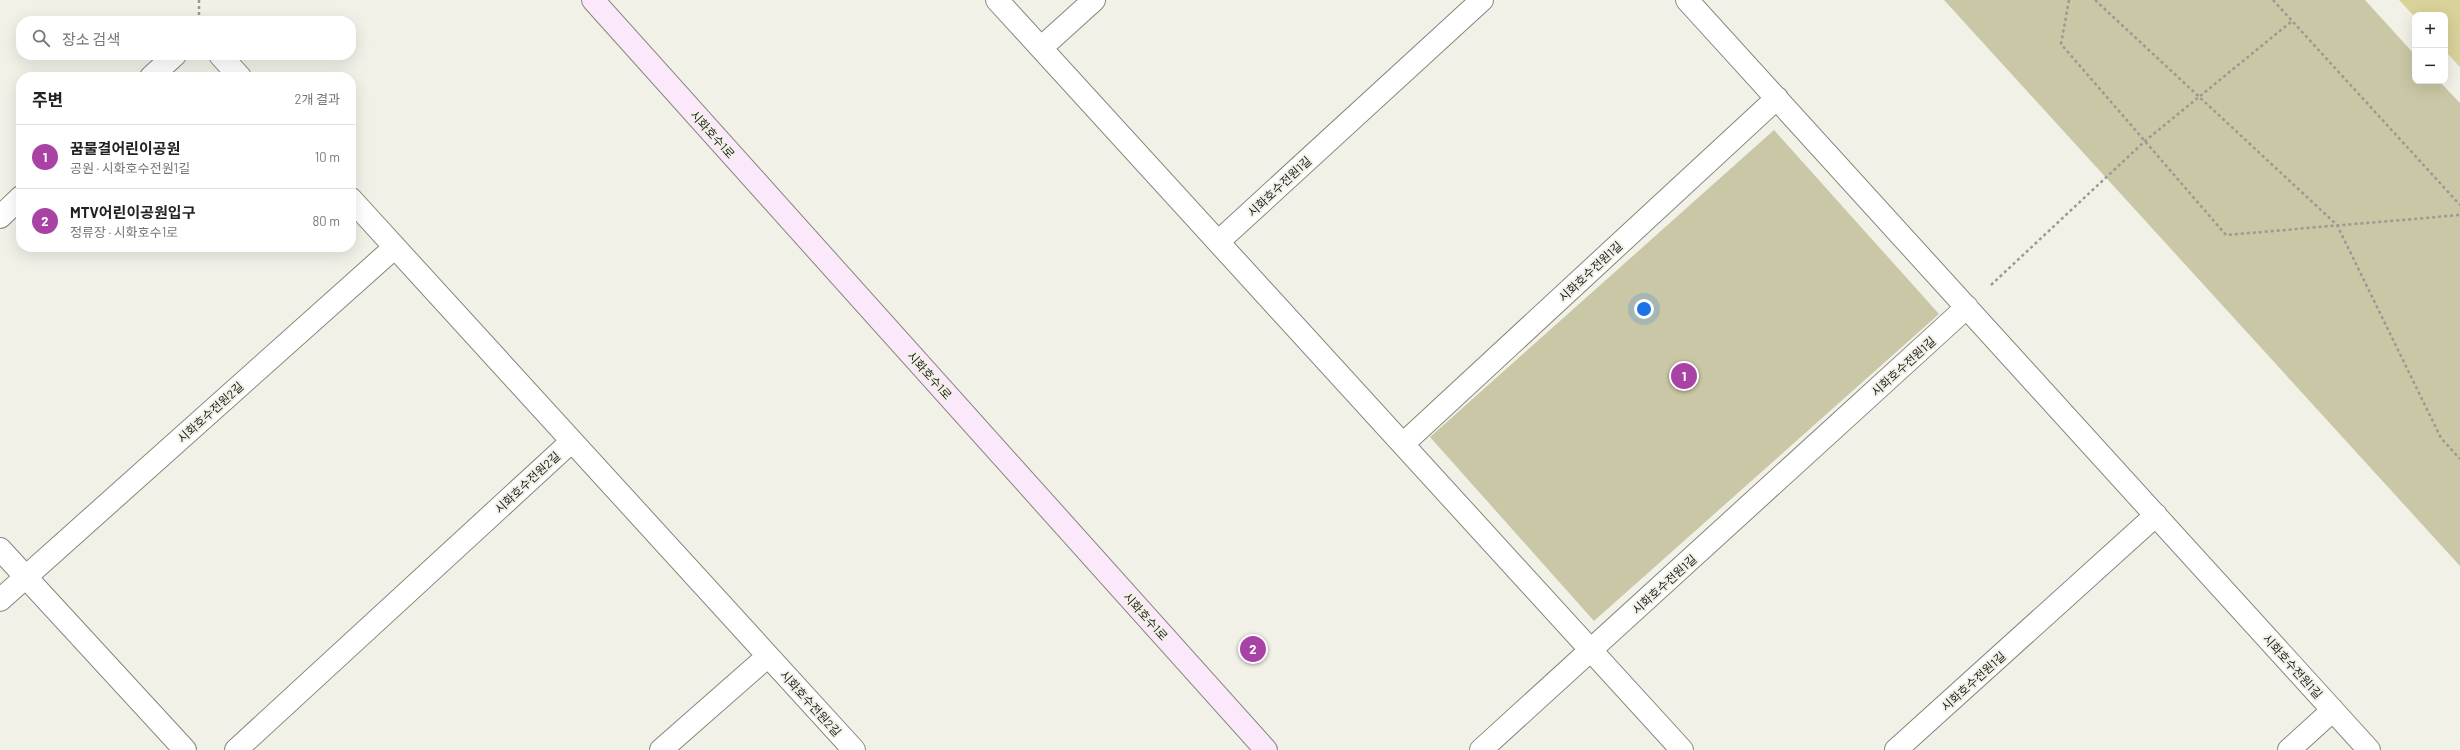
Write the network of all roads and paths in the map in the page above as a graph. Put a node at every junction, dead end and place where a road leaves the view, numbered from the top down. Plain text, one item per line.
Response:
1 (199, 0) edge
2 (593, 0) edge
3 (997, 0) edge
4 (1094, 0) edge
5 (1482, 0) edge
6 (1687, 0) edge
7 (2069, 0) edge
8 (2095, 0) edge
9 (2273, 0) edge
10 (199, 16) edge
11 (2292, 21) junction
12 (1041, 48) junction
13 (170, 60) edge
14 (225, 60) edge
15 (156, 72) edge
16 (235, 72) edge
17 (2199, 97) junction
18 (1777, 98) junction
19 (2145, 141) junction
20 (16, 203) edge
21 (356, 204) edge
22 (2460, 205) edge
23 (2460, 215) edge
24 (0, 217) edge
25 (2337, 225) junction
26 (1218, 242) junction
27 (395, 247) junction
28 (1967, 307) junction
29 (572, 441) junction
30 (1403, 444) junction
31 (2460, 459) edge
32 (2156, 514) junction
33 (0, 549) edge
34 (26, 577) junction
35 (0, 600) edge
36 (1592, 651) junction
37 (768, 656) junction
38 (2333, 710) junction
39 (185, 750) edge
40 (236, 750) edge
41 (661, 750) edge
42 (854, 750) edge
43 (1266, 750) edge
44 (1481, 750) edge
45 (1682, 750) edge
46 (1896, 750) edge
47 (2289, 750) edge
48 (2370, 750) edge

1 - 10 path
2 - 43 main road, 시화호수1로
3 - 12 street
4 - 12 street
5 - 26 street, 시화호수전원1길
6 - 18 street, 시화호수전원1길
7 - 19 path
8 - 17 path
9 - 11 path
11 - 17 path
11 - 22 path
12 - 26 street
13 - 15 street
14 - 16 street
17 - 19 path
17 - 25 path
18 - 28 street, 시화호수전원1길
18 - 30 street, 시화호수전원1길
19 - 25 path
19 - 28 path
20 - 24 street
21 - 27 street, 시화호수전원2길
23 - 25 path
25 - 31 path
26 - 30 street
27 - 29 street, 시화호수전원2길
27 - 34 street, 시화호수전원2길
28 - 32 street, 시화호수전원1길
28 - 36 street, 시화호수전원1길
29 - 37 street, 시화호수전원2길
29 - 40 street, 시화호수전원2길
30 - 36 street
32 - 38 street, 시화호수전원1길
32 - 46 street, 시화호수전원1길
33 - 34 street
34 - 35 street, 시화호수전원2길
34 - 39 street
36 - 44 street, 시화호수전원1길
36 - 45 street
37 - 41 street
37 - 42 street, 시화호수전원2길
38 - 47 street
38 - 48 street, 시화호수전원1길

